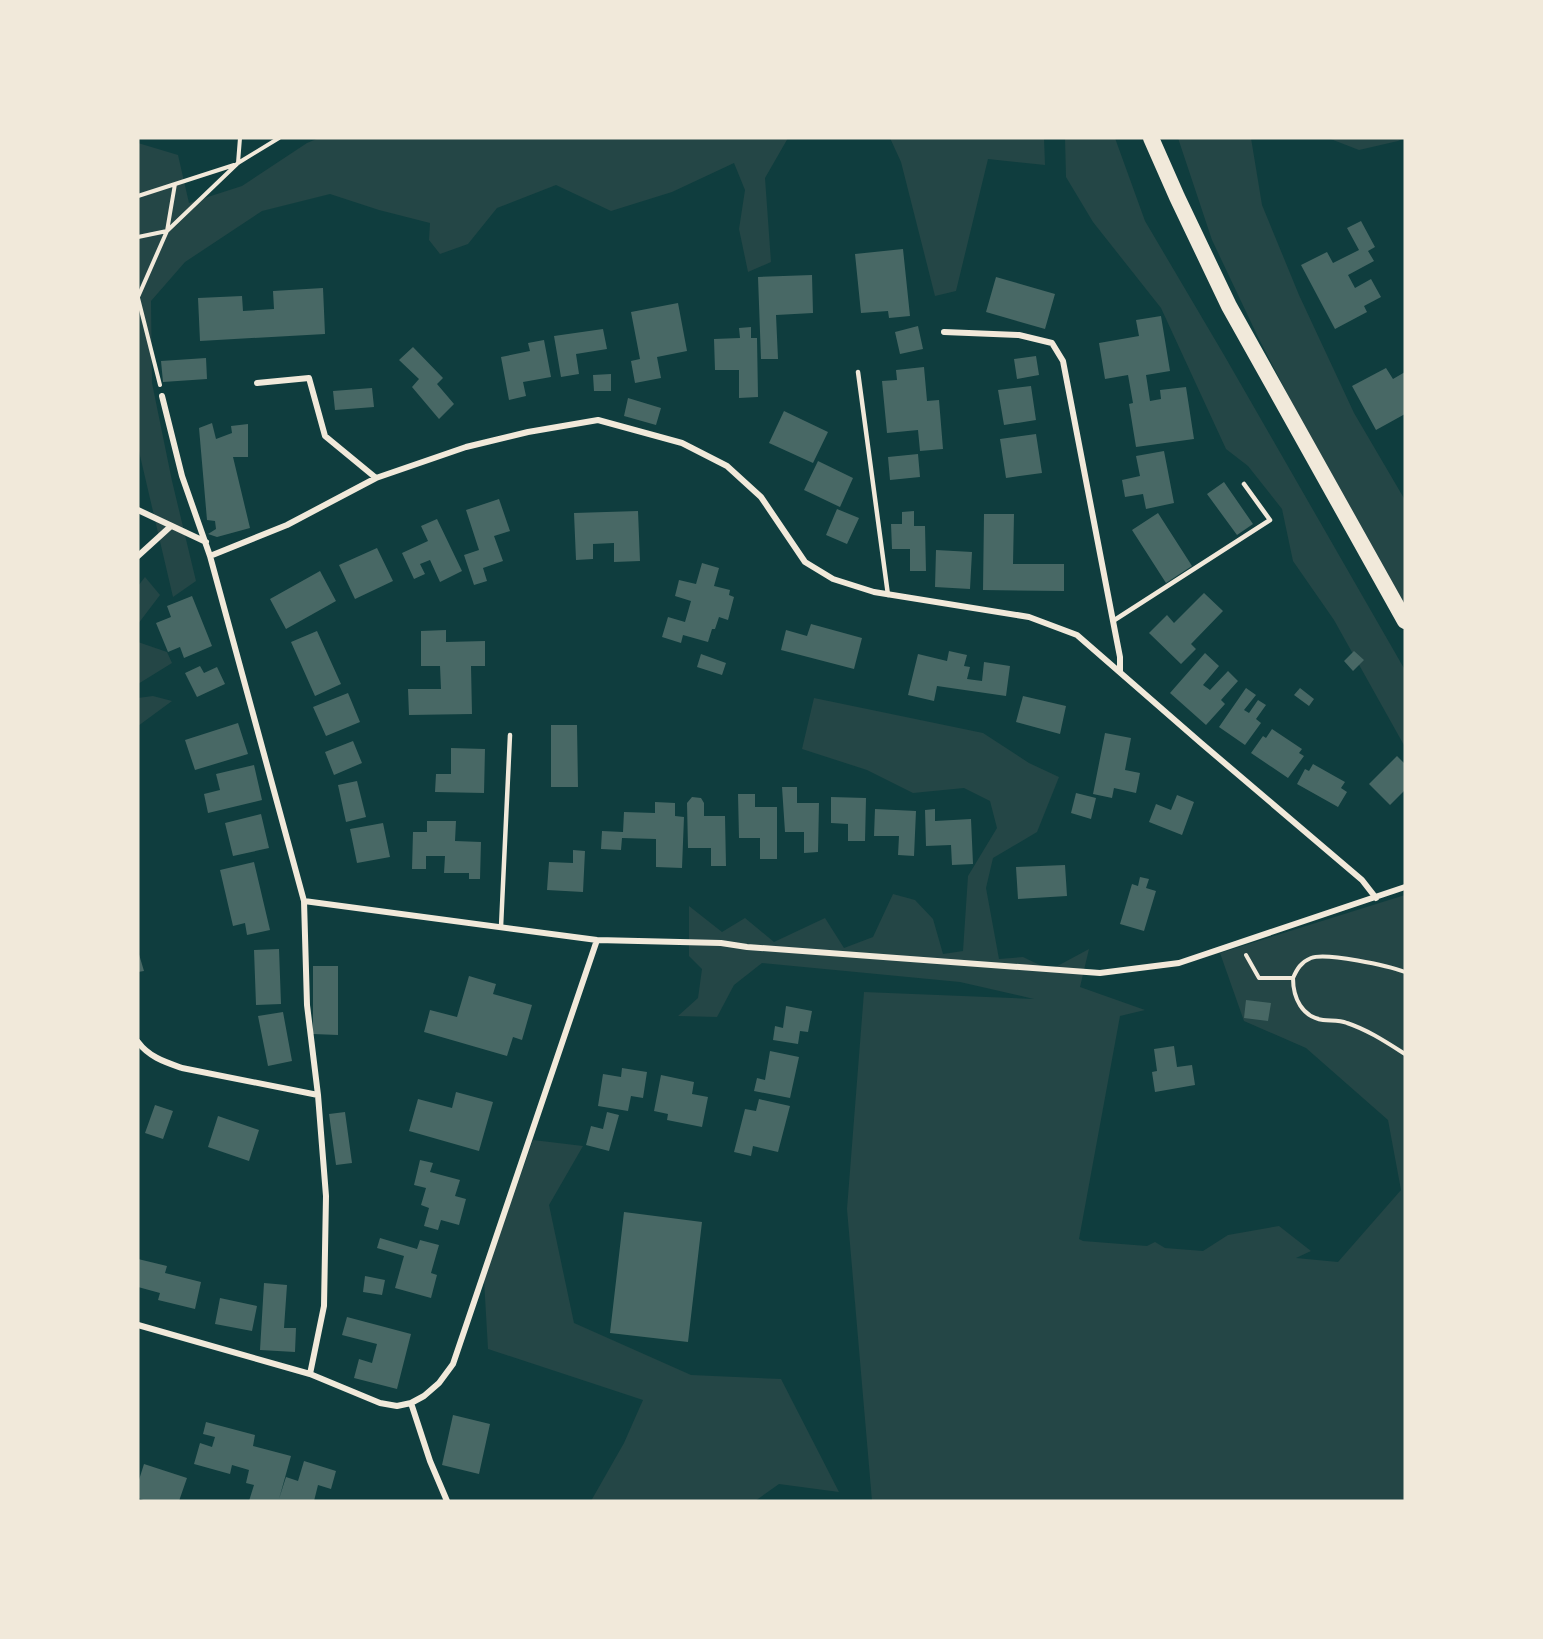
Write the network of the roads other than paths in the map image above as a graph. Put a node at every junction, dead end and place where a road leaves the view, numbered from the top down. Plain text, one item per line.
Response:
1 (1152, 138) edge
2 (944, 332) dead end
3 (858, 372) dead end
4 (257, 383) dead end
5 (162, 396) road end
6 (376, 478) junction
7 (1244, 484) dead end
8 (138, 510) edge
9 (171, 526) junction
10 (206, 542) junction
11 (138, 556) edge
12 (210, 556) junction
13 (888, 595) junction
14 (1113, 621) junction
15 (1405, 621) edge
16 (1120, 671) junction
17 (510, 735) dead end
18 (1405, 887) edge
19 (1377, 898) junction
20 (304, 901) junction
21 (501, 927) junction
22 (597, 940) junction
23 (138, 1042) edge
24 (318, 1095) junction
25 (138, 1325) edge
26 (310, 1374) junction
27 (411, 1403) junction
28 (447, 1501) edge

1 - 15 highway
2 - 14 street
3 - 13 lane
4 - 6 street
5 - 10 street
6 - 12 street
6 - 13 street
7 - 14 lane
8 - 9 street
9 - 10 street
9 - 11 street
10 - 12 street
12 - 20 street
13 - 16 street
14 - 16 street
16 - 19 street
17 - 21 lane
18 - 19 street
19 - 22 street
20 - 21 street
20 - 24 street
21 - 22 street
22 - 27 street
23 - 24 street
24 - 26 street
25 - 26 street
26 - 27 street
27 - 28 street

